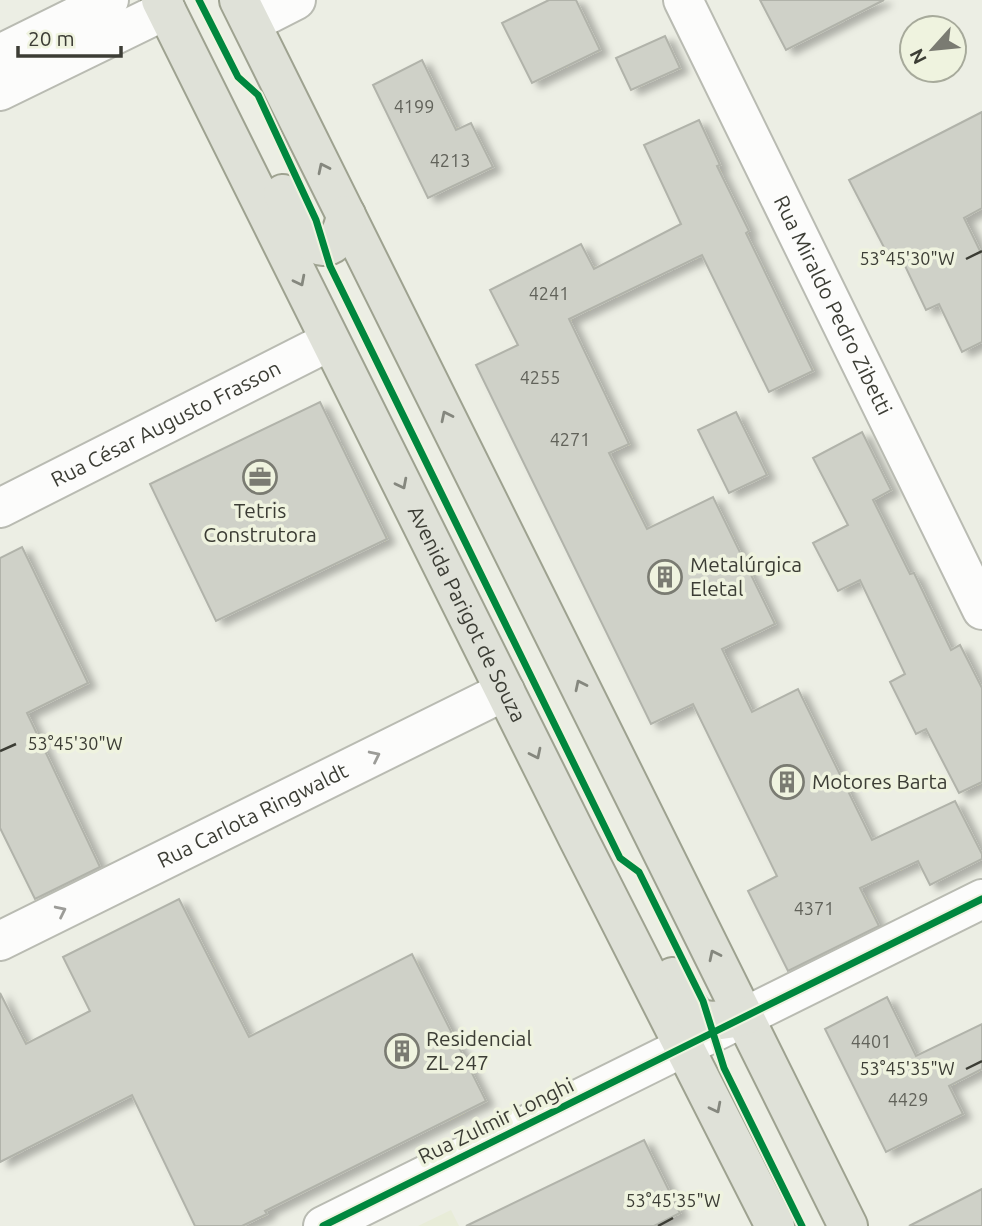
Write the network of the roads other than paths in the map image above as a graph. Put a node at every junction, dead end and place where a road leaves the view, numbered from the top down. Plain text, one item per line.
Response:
1 (109, 0) edge
2 (296, 0) edge
3 (683, 0) edge
4 (164, 5) edge
5 (245, 11) edge
6 (0, 54) edge
7 (197, 73) junction
8 (0, 91) edge
9 (346, 215) junction
10 (330, 341) junction
11 (0, 508) edge
12 (982, 610) edge
13 (505, 691) junction
14 (578, 838) junction
15 (982, 899) edge
16 (0, 941) edge
17 (744, 1016) junction
18 (686, 1047) junction
19 (827, 1185) junction
20 (323, 1226) edge
21 (775, 1226) edge
22 (848, 1226) edge

1 - 6 street
2 - 5 street
3 - 12 street, Rua Miraldo Pedro Zibetti
4 - 7 main road, Avenida Parigot de Souza
4 - 8 street
9 -> 5 main road
7 - 9 main road
7 -> 10 main road, Avenida Parigot de Souza
17 -> 9 main road
10 - 11 street, Rua César Augusto Frasson
10 -> 13 main road, Avenida Parigot de Souza
13 -> 14 main road, Avenida Parigot de Souza
16 -> 13 street, Rua Carlota Ringwaldt
14 - 17 main road
14 - 18 main road, Avenida Parigot de Souza
15 - 17 street
17 - 18 street, Rua Zulmir Longhi
17 - 19 main road
18 - 19 main road
18 - 20 street, Rua Zulmir Longhi
18 -> 21 main road, Avenida Parigot de Souza
19 - 22 main road

